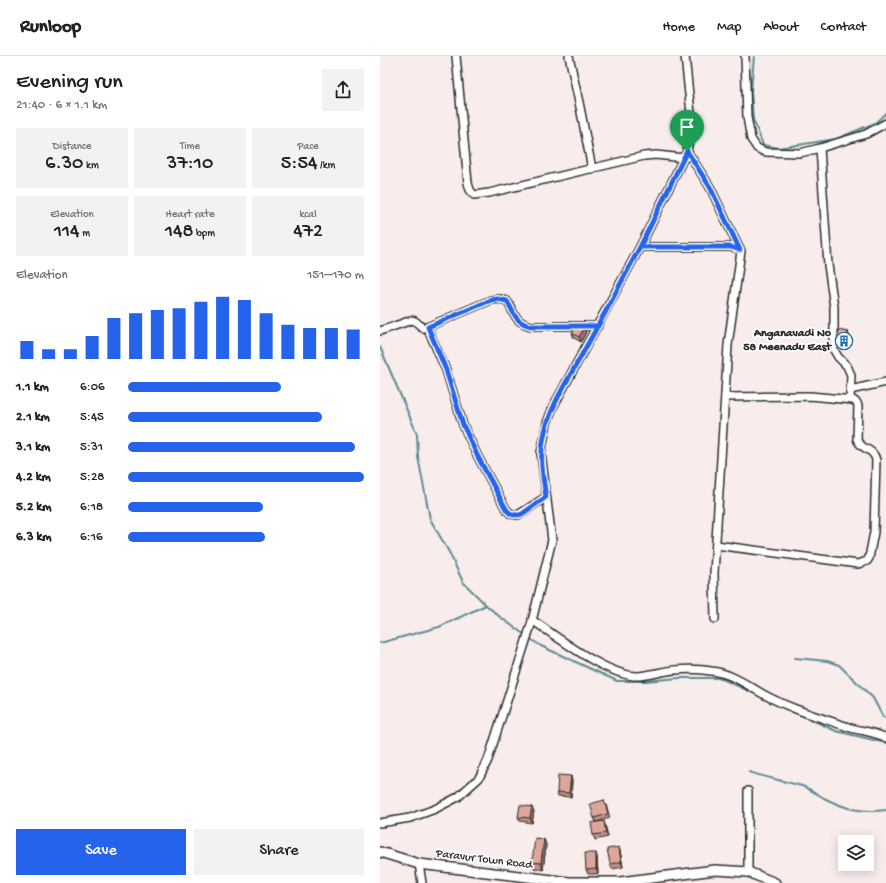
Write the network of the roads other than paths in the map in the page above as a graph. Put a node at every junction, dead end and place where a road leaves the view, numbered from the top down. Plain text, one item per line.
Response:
1 (456, 56) edge
2 (569, 56) edge
3 (685, 56) edge
4 (745, 56) edge
5 (886, 123) edge
6 (820, 148) junction
7 (686, 155) junction
8 (592, 169) junction
9 (640, 247) junction
10 (740, 250) junction
11 (598, 326) junction
12 (428, 327) junction
13 (380, 331) edge
14 (886, 382) edge
15 (850, 390) junction
16 (725, 397) junction
17 (850, 399) junction
18 (546, 497) junction
19 (716, 544) junction
20 (715, 619) dead end
21 (532, 623) junction
22 (886, 738) edge
23 (748, 791) dead end
24 (380, 823) edge
25 (380, 852) edge
26 (419, 864) junction
27 (748, 872) junction
28 (661, 880) edge
29 (762, 880) edge
30 (422, 883) edge
31 (775, 883) edge

1 - 8 street
2 - 8 street
3 - 7 street
4 - 6 street
5 - 6 street
6 - 15 street
7 - 8 street
7 - 9 street
7 - 10 street
9 - 10 street
9 - 11 street
10 - 16 street
11 - 12 street
11 - 18 street
12 - 13 street
12 - 18 street
14 - 15 street
15 - 17 street
16 - 17 street
16 - 19 street
17 - 19 street
18 - 21 street
19 - 20 street
21 - 22 street
21 - 24 street
23 - 27 street
25 - 26 main road, Paravur Town Road
26 - 28 main road, Paravur Town Road
26 - 30 street
27 - 28 main road, Paravur Town Road
27 - 29 main road, Paravur Town Road
29 - 31 main road, Paravur Town Road

